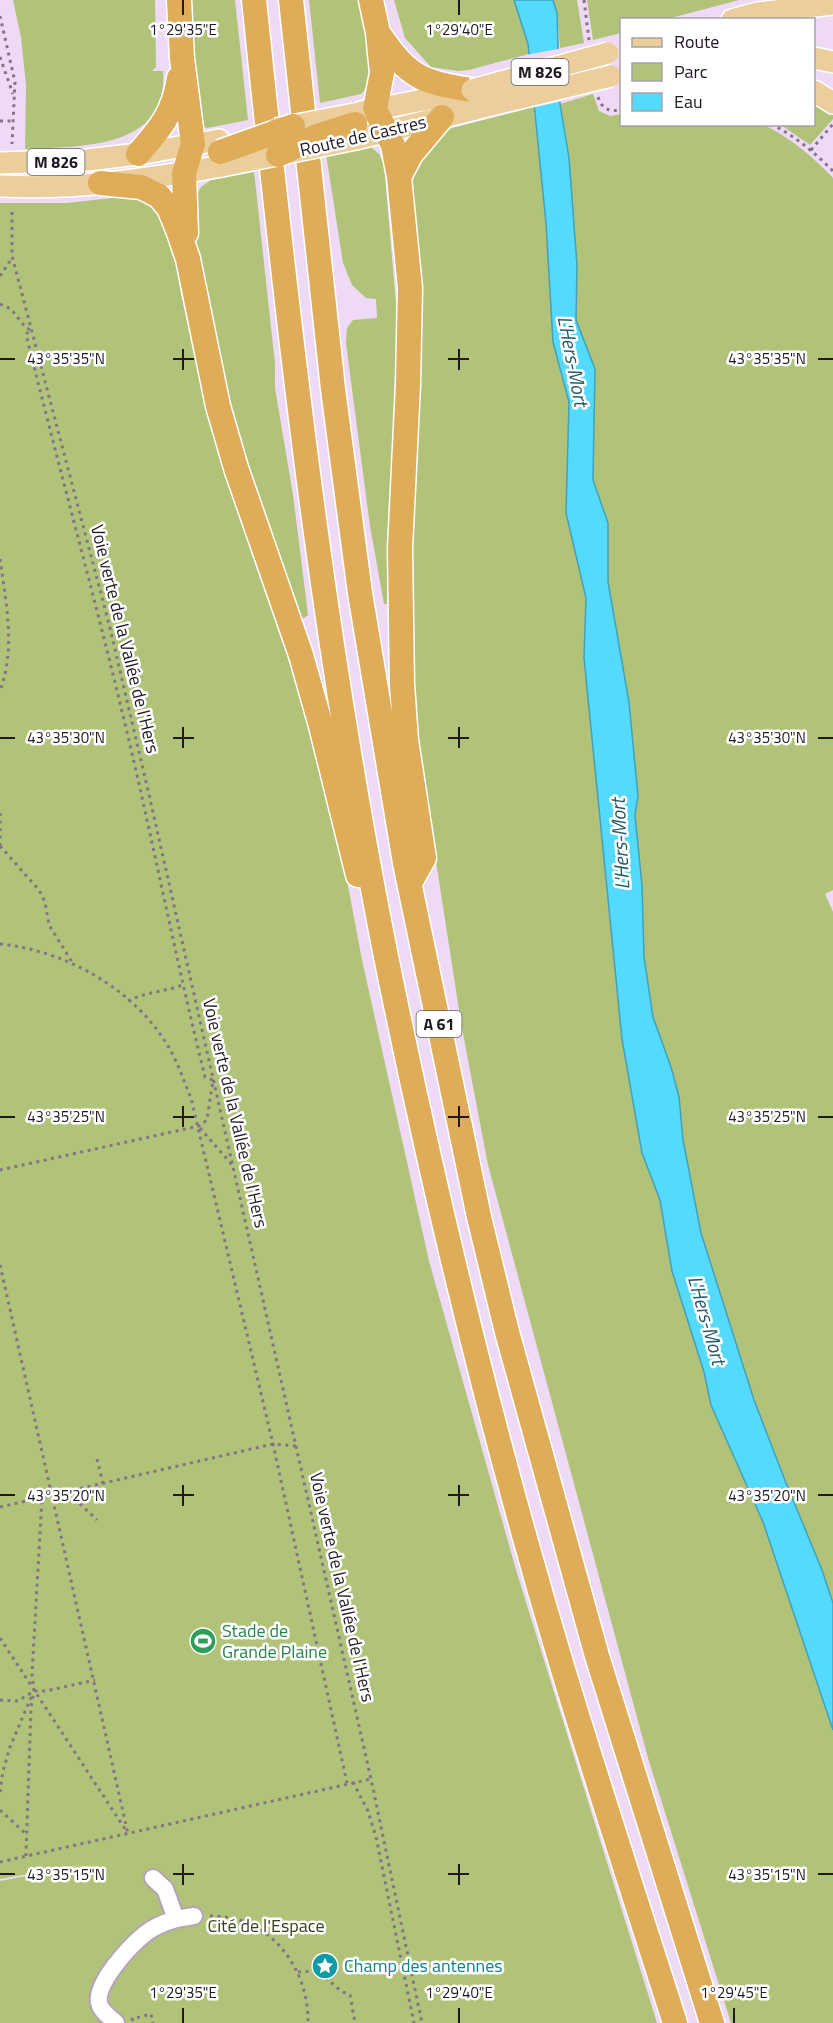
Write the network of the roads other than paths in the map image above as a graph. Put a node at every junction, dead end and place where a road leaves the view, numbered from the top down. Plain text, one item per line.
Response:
1 (180, 0) edge
2 (254, 0) edge
3 (291, 0) edge
4 (371, 0) edge
5 (833, 4) edge
6 (739, 18) edge
7 (378, 33) junction
8 (615, 51) edge
9 (182, 58) junction
10 (815, 58) edge
11 (833, 62) edge
12 (616, 74) edge
13 (815, 92) edge
14 (473, 100) junction
15 (833, 103) edge
16 (442, 117) junction
17 (360, 122) junction
18 (293, 126) joint
19 (387, 130) junction
20 (193, 144) junction
21 (220, 153) junction
22 (138, 154) junction
23 (278, 155) joint
24 (6, 156) edge
25 (184, 173) junction
26 (399, 177) junction
27 (100, 183) junction
28 (0, 186) edge
29 (188, 260) junction
30 (410, 883) junction
31 (396, 1006) junction
32 (153, 1878) dead end
33 (194, 1916) road end
34 (176, 1919) junction
35 (116, 2023) edge
36 (675, 2023) edge
37 (712, 2023) edge

1 - 9 highway
2 - 31 highway, A 61
3 - 30 highway, A 61
4 - 7 highway
5 - 6 main road
7 - 14 highway
7 - 17 highway
8 - 14 main road, Route de Castres / M 826, bridge
9 - 20 highway
9 - 22 highway
10 - 11 main road
12 - 14 main road, Route de Castres / M 826, bridge
13 - 15 main road
14 - 16 main road, Route de Castres / M 826
14 - 17 main road, Route de Castres / M 826
16 - 19 main road, Route de Castres / M 826
16 - 26 highway
17 - 18 main road, Route de Castres / M 826, bridge
17 - 19 highway
17 - 23 highway, bridge
18 - 21 highway, bridge
19 - 26 highway
20 - 21 main road, Route de Castres / M 826
20 - 22 main road, Route de Castres / M 826
20 - 25 highway
21 - 23 main road, Route de Castres / M 826, bridge
21 - 25 highway
22 - 24 main road, Route de Castres / M 826
25 - 27 main road, M 826
25 - 29 highway
26 - 30 highway
27 - 28 main road, M 826
27 - 29 highway
29 - 31 highway
30 - 37 highway, A 61
31 - 36 highway, A 61
32 - 34 lane
33 - 34 lane
34 - 35 lane

